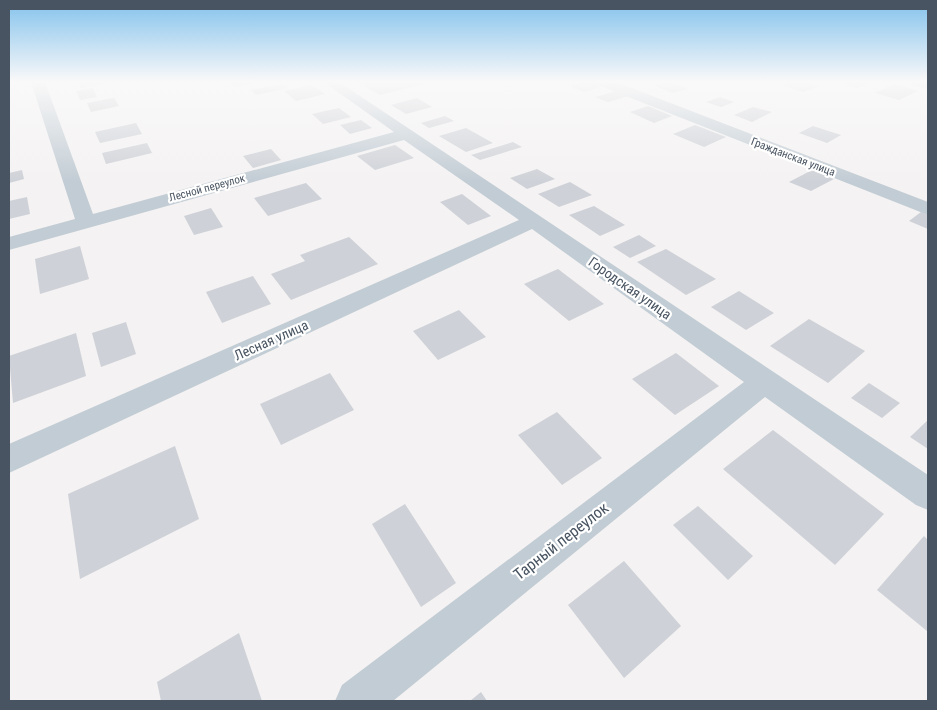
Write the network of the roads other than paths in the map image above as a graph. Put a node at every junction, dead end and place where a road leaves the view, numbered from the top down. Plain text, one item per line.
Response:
1 (49, 115) edge
2 (378, 115) edge
3 (687, 115) edge
4 (406, 134) junction
5 (928, 209) edge
6 (534, 221) junction
7 (86, 222) junction
8 (9, 244) edge
9 (764, 382) junction
10 (9, 459) edge
11 (928, 494) edge
12 (358, 701) edge

1 - 7 street
2 - 4 street, Городская улица
3 - 5 street, Гражданская улица
4 - 6 street, Городская улица
4 - 7 street, Лесной переулок
6 - 9 street, Городская улица
6 - 10 street, Лесная улица
7 - 8 street, Лесной переулок
9 - 11 street, Городская улица
9 - 12 street, Тарный переулок

